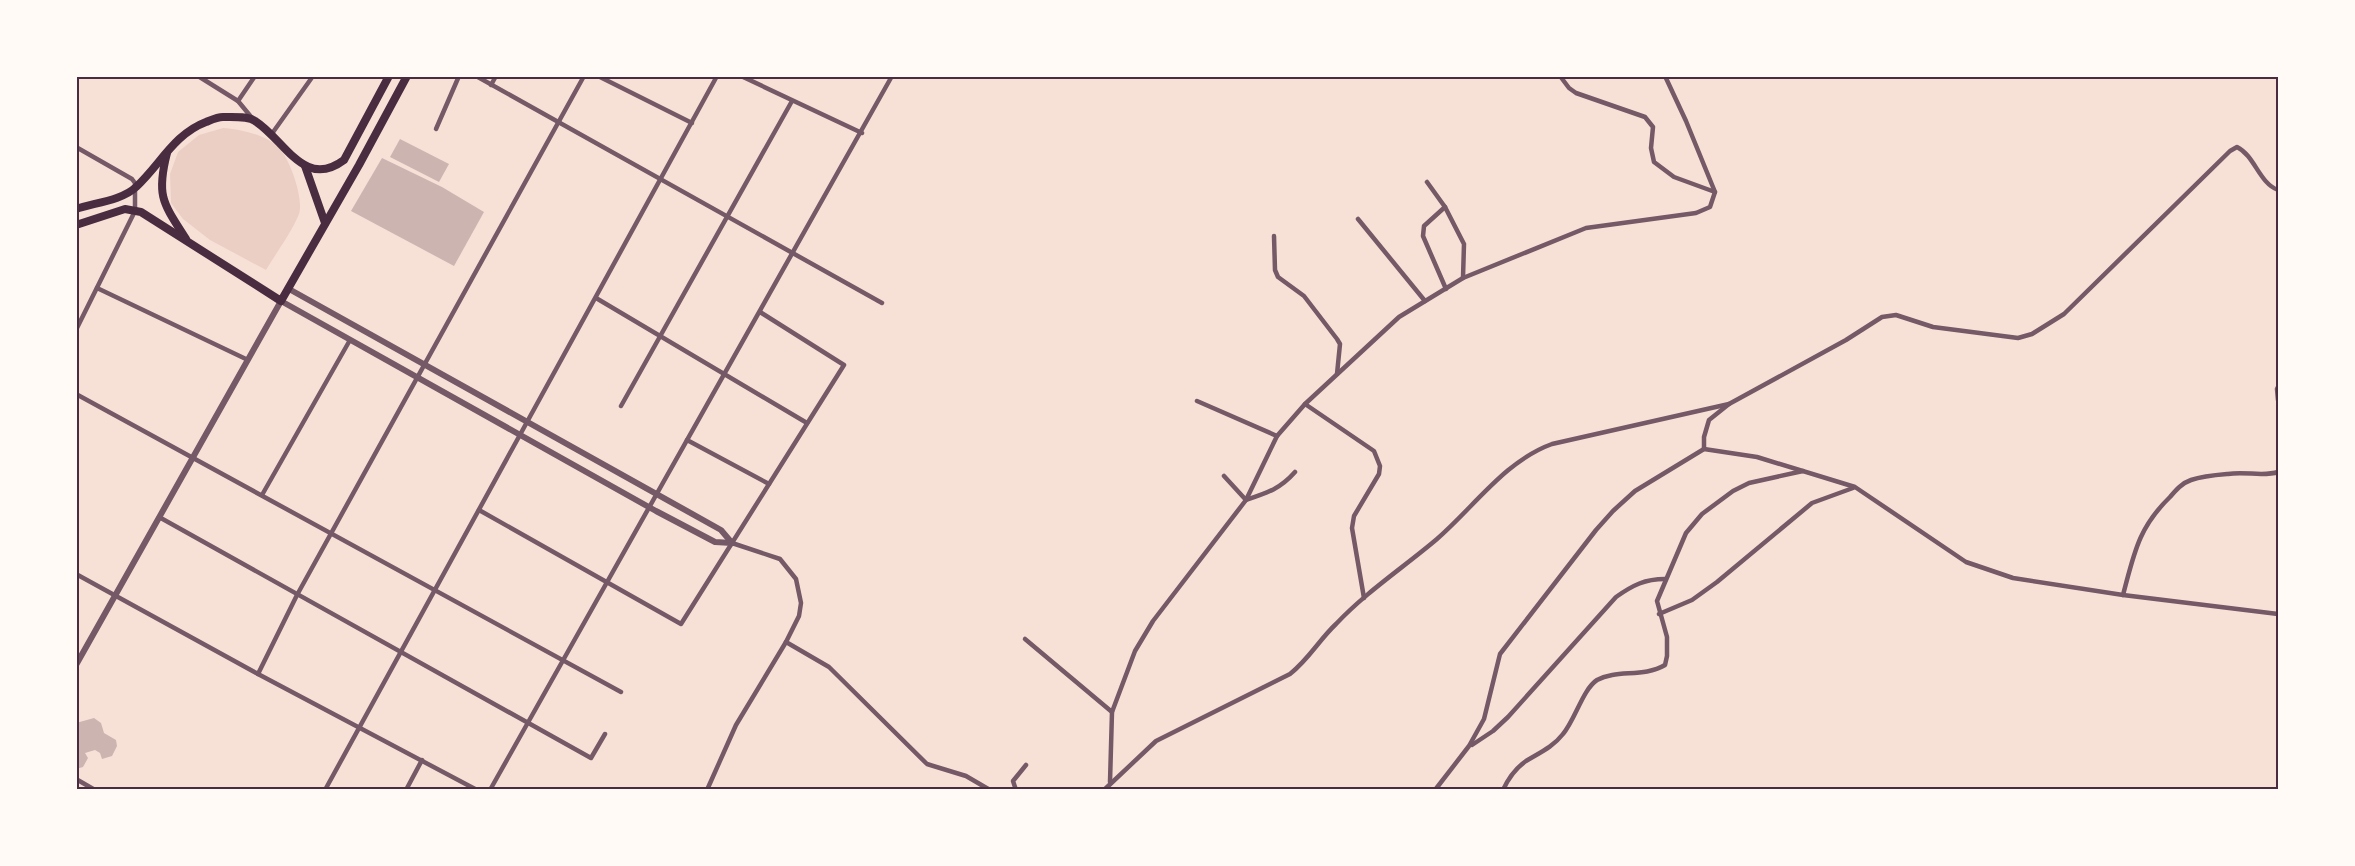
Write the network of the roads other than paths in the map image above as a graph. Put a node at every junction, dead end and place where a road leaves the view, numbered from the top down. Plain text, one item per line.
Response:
1 (198, 76) edge
2 (216, 76) edge
3 (255, 76) edge
4 (313, 76) edge
5 (389, 76) edge
6 (407, 76) edge
7 (459, 76) edge
8 (476, 76) edge
9 (496, 76) edge
10 (584, 76) edge
11 (598, 76) edge
12 (717, 76) edge
13 (741, 76) edge
14 (892, 76) edge
15 (1560, 76) edge
16 (1665, 76) edge
17 (212, 84) junction
18 (491, 85) junction
19 (238, 101) junction
20 (792, 101) junction
21 (253, 119) junction
22 (558, 122) junction
23 (692, 123) junction
24 (436, 129) dead end
25 (862, 133) junction
26 (271, 135) junction
27 (76, 147) edge
28 (168, 149) junction
29 (305, 166) junction
30 (661, 179) junction
31 (1426, 182) dead end
32 (134, 189) junction
33 (2278, 190) edge
34 (1715, 192) junction
35 (1445, 207) junction
36 (76, 209) edge
37 (135, 211) junction
38 (728, 217) junction
39 (1358, 219) dead end
40 (325, 223) junction
41 (76, 225) edge
42 (1274, 236) dead end
43 (189, 243) junction
44 (794, 253) junction
45 (1463, 278) junction
46 (97, 288) junction
47 (1446, 289) junction
48 (289, 290) junction
49 (596, 298) junction
50 (281, 301) junction
51 (1425, 301) junction
52 (882, 303) dead end
53 (760, 312) junction
54 (76, 330) edge
55 (660, 337) junction
56 (350, 340) junction
57 (248, 360) junction
58 (424, 365) junction
59 (1337, 374) junction
60 (724, 376) junction
61 (417, 377) junction
62 (2278, 387) edge
63 (76, 394) edge
64 (2278, 400) edge
65 (1197, 401) dead end
66 (1305, 404) junction
67 (1729, 404) junction
68 (621, 405) dead end
69 (527, 422) junction
70 (807, 423) junction
71 (520, 435) junction
72 (1277, 436) junction
73 (687, 440) junction
74 (1704, 449) junction
75 (193, 458) junction
76 (1805, 471) junction
77 (1295, 472) dead end
78 (2278, 472) edge
79 (1224, 476) dead end
80 (769, 484) junction
81 (1855, 487) junction
82 (262, 495) junction
83 (657, 495) junction
84 (1246, 500) junction
85 (650, 507) junction
86 (479, 510) junction
87 (159, 517) junction
88 (331, 533) junction
89 (732, 543) junction
90 (76, 574) edge
91 (1665, 579) junction
92 (606, 583) junction
93 (435, 590) junction
94 (116, 595) junction
95 (297, 595) junction
96 (2123, 595) junction
97 (1364, 598) junction
98 (1659, 614) junction
99 (2278, 614) edge
100 (1025, 639) dead end
101 (786, 642) junction
102 (401, 652) junction
103 (564, 661) junction
104 (76, 664) edge
105 (258, 674) junction
106 (621, 692) dead end
107 (1112, 712) junction
108 (529, 724) junction
109 (360, 726) junction
110 (605, 734) dead end
111 (1469, 746) junction
112 (422, 760) junction
113 (1026, 765) dead end
114 (76, 780) edge
115 (1110, 782) junction
116 (96, 789) edge
117 (325, 789) edge
118 (406, 789) edge
119 (477, 789) edge
120 (490, 789) edge
121 (707, 789) edge
122 (990, 789) edge
123 (1016, 789) edge
124 (1104, 789) edge
125 (1435, 789) edge
126 (1503, 789) edge

1 - 17 street
2 - 17 street
3 - 19 street
4 - 26 street
5 - 29 main road
6 - 40 main road
7 - 24 street
8 - 18 street
9 - 18 street
10 - 22 street
11 - 23 street
12 - 23 street
13 - 20 street
14 - 25 street
15 - 34 street
16 - 34 street
17 - 19 street
18 - 22 street
19 - 21 street
20 - 25 street
20 - 38 street
21 - 26 main road
21 - 28 main road
22 - 30 street
22 - 58 street
23 - 30 street
25 - 44 street
26 - 29 main road
27 - 32 street
28 - 32 main road
28 - 43 main road
29 - 40 main road
30 - 38 street
30 - 49 street
31 - 35 street
32 - 36 main road
32 - 37 street
33 - 67 street
34 - 45 street
35 - 45 street
35 - 47 street
37 - 41 main road
37 - 43 main road
37 - 46 street
38 - 44 street
38 - 55 street
39 - 51 street
40 - 48 main road
42 - 59 street
43 - 50 main road
44 - 52 street
44 - 53 street
45 - 47 street
46 - 54 street
46 - 57 street
47 - 51 street
48 - 50 main road
48 - 58 street
49 - 55 street
49 - 69 street
50 - 56 street
50 - 57 street
51 - 59 street
53 - 60 street
53 - 70 street
55 - 60 street
55 - 68 street
56 - 61 street
56 - 82 street
57 - 75 street
58 - 61 street
58 - 69 street
59 - 66 street
60 - 70 street
60 - 73 street
61 - 71 street
61 - 88 street
62 - 64 street
63 - 75 street
65 - 72 street
66 - 72 street
66 - 97 street
67 - 74 street
67 - 97 street
69 - 71 street
69 - 83 street
70 - 80 street
71 - 85 street
71 - 86 street
72 - 84 street
73 - 80 street
73 - 83 street
74 - 76 street
74 - 111 street
75 - 82 street
75 - 87 street
76 - 81 street
76 - 91 street
77 - 84 street
78 - 96 street
79 - 84 street
80 - 89 street
81 - 96 street
81 - 98 street
82 - 88 street
83 - 85 street
83 - 89 street
84 - 107 street
85 - 89 street
85 - 92 street
86 - 92 street
86 - 93 street
87 - 94 street
87 - 95 street
88 - 93 street
88 - 95 street
89 - 92 street
89 - 101 street
90 - 94 street
91 - 98 street
91 - 111 street
92 - 103 street
93 - 102 street
93 - 103 street
94 - 104 street
94 - 105 street
95 - 102 street
95 - 105 street
96 - 99 street
97 - 115 street
98 - 126 street
100 - 107 street
101 - 121 street
101 - 122 street
102 - 108 street
102 - 109 street
103 - 106 street
103 - 108 street
105 - 109 street
107 - 115 street
108 - 110 street
108 - 120 street
109 - 112 street
109 - 117 street
111 - 125 street
112 - 118 street
112 - 119 street
113 - 123 street
114 - 116 street
115 - 124 street

